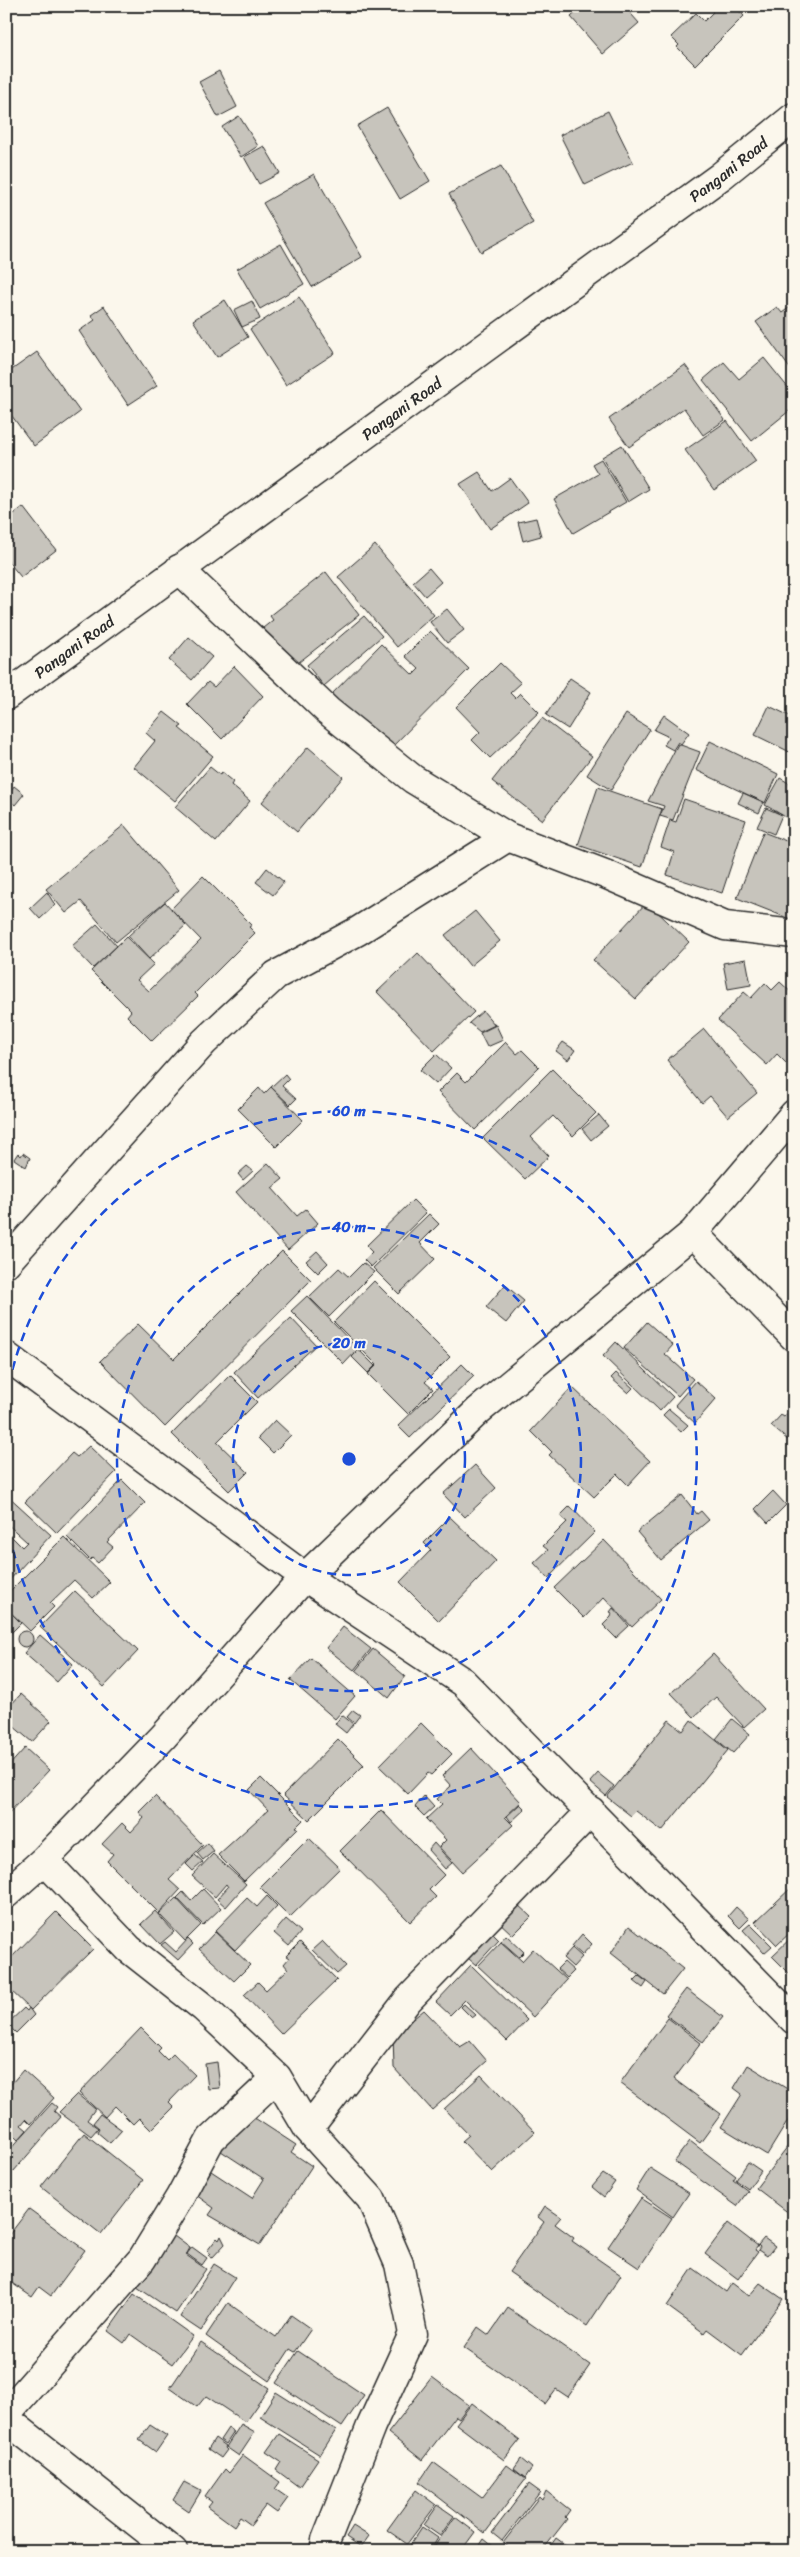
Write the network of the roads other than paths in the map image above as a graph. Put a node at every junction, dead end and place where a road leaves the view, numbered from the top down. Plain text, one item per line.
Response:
1 (794, 117) edge
2 (179, 569) junction
3 (6, 696) edge
4 (508, 838) junction
5 (794, 934) edge
6 (794, 1114) edge
7 (693, 1233) junction
8 (6, 1263) edge
9 (794, 1337) edge
10 (6, 1356) edge
11 (304, 1577) junction
12 (591, 1811) junction
13 (44, 1860) junction
14 (6, 1894) edge
15 (794, 2020) edge
16 (277, 2077) junction
17 (308, 2129) junction
18 (6, 2414) edge
19 (6, 2419) edge
20 (173, 2551) edge
21 (324, 2551) edge

1 - 2 street, Pangani Road
2 - 3 street, Pangani Road
2 - 4 street
4 - 5 street
4 - 8 street
6 - 7 street
7 - 9 street
7 - 11 street
10 - 11 street
11 - 12 street
11 - 13 street
12 - 15 street
12 - 17 street
13 - 14 street
13 - 16 street
16 - 17 street
16 - 18 street
17 - 21 street
19 - 20 street

